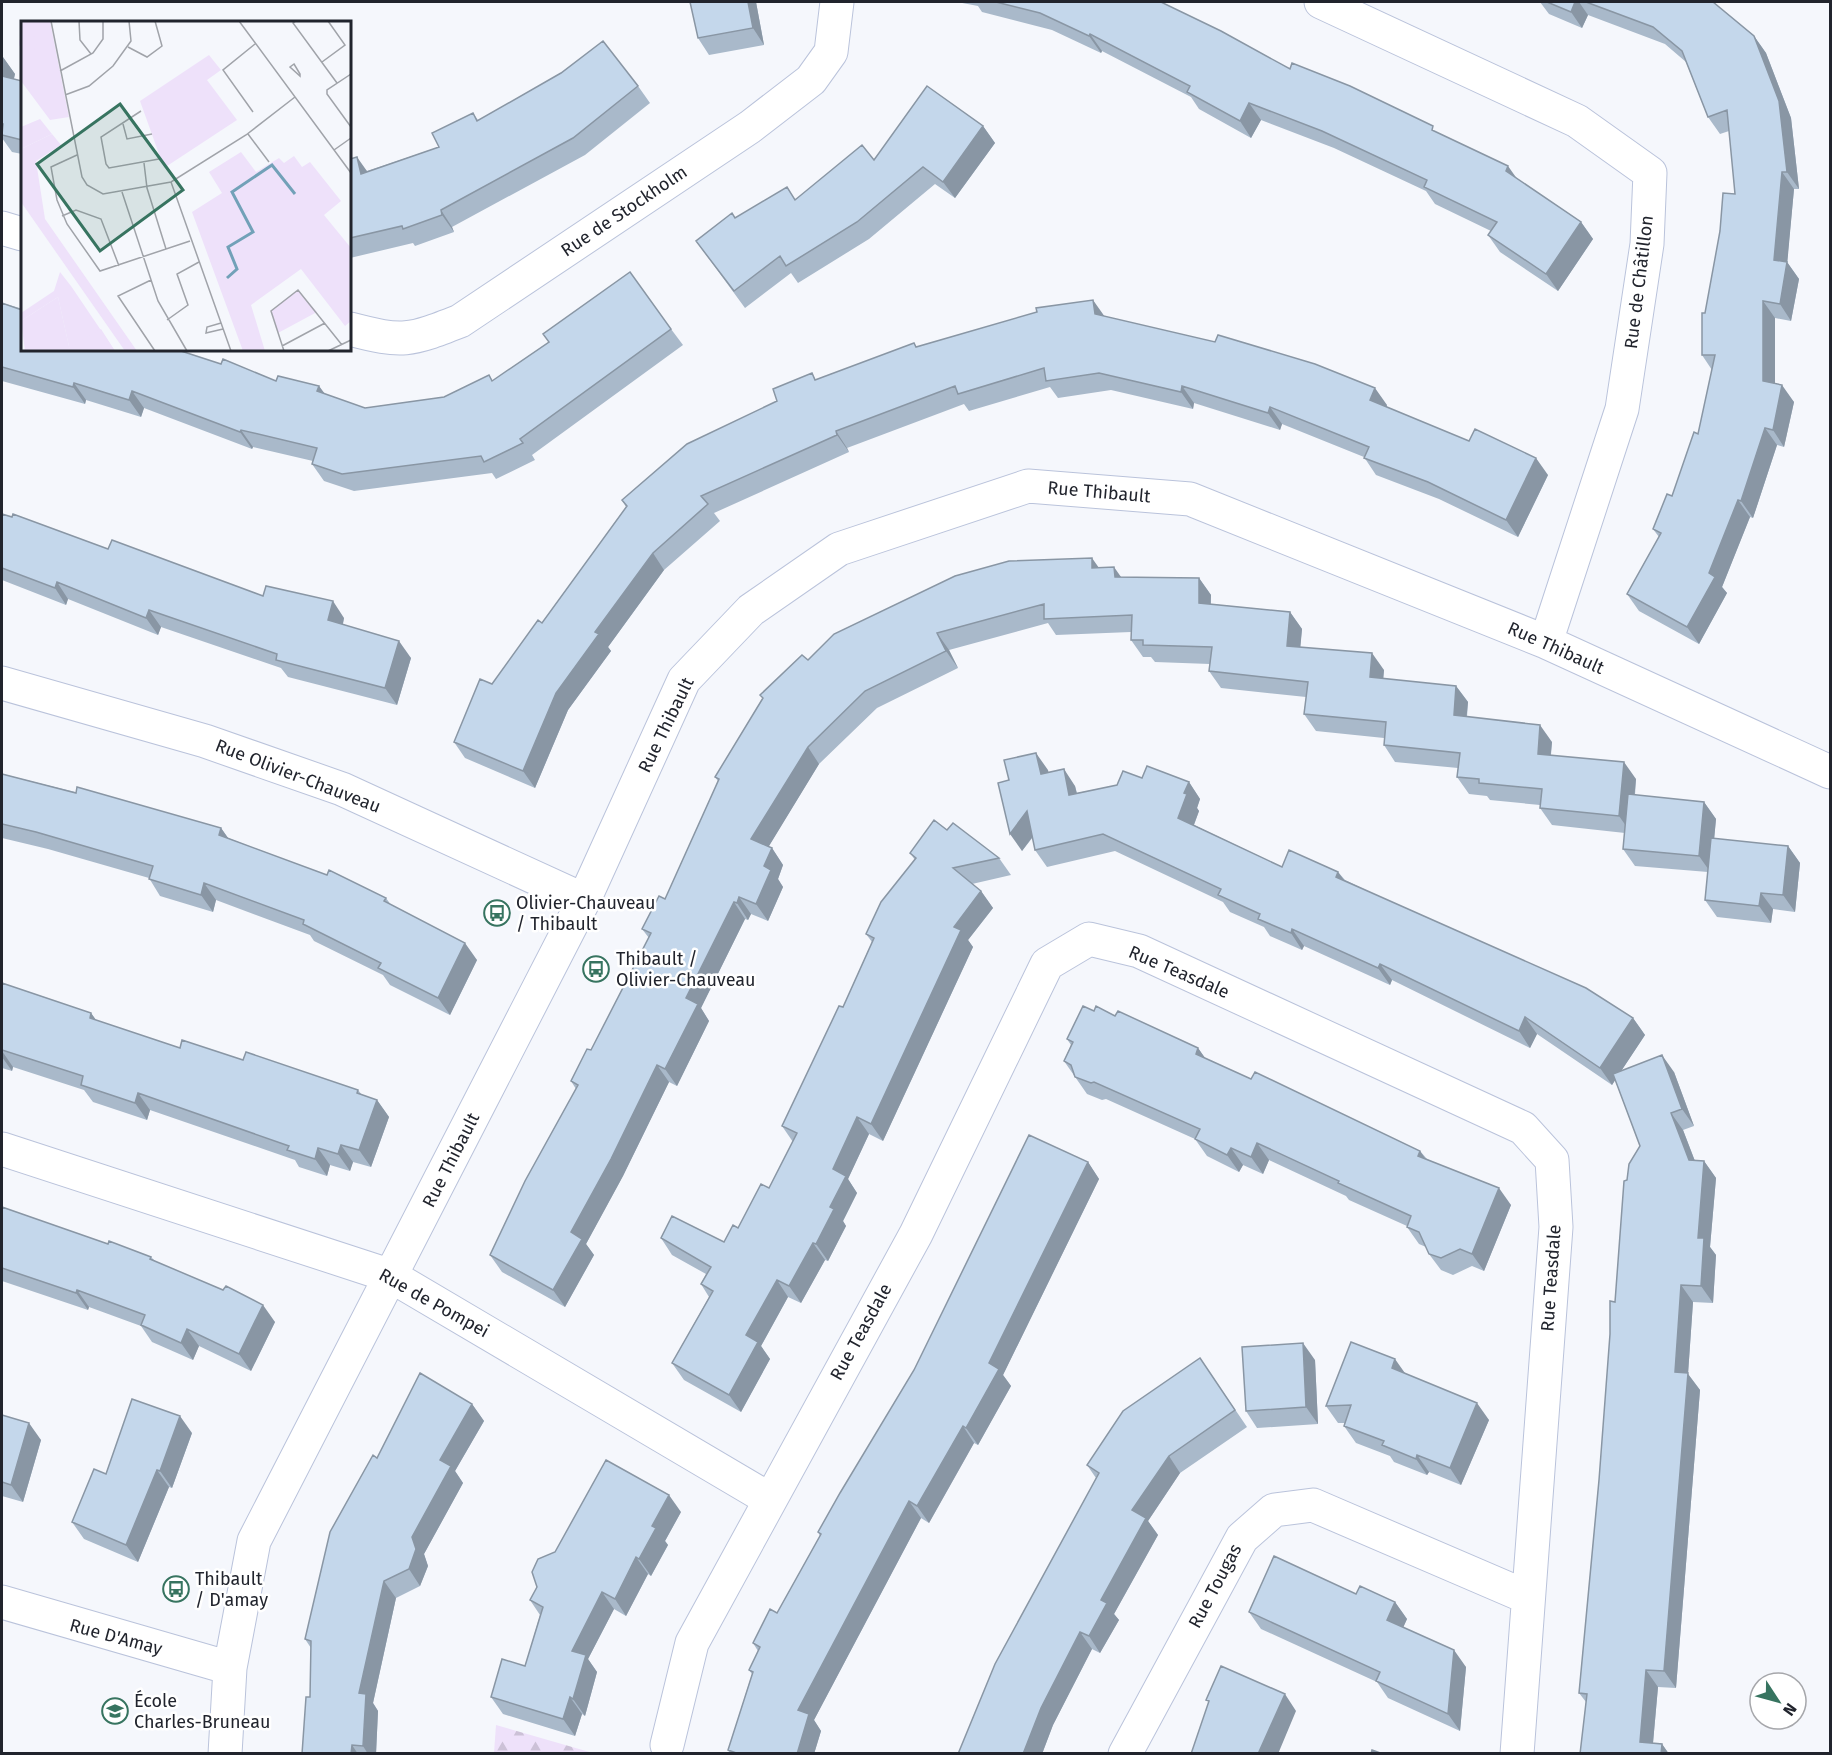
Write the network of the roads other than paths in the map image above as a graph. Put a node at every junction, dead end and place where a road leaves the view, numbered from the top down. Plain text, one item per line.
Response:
1 (837, 2) edge
2 (1321, 2) edge
3 (2, 228) edge
4 (21, 234) edge
5 (351, 329) edge
6 (1546, 642) junction
7 (2, 683) edge
8 (1830, 772) edge
9 (584, 900) junction
10 (2, 1149) edge
11 (391, 1276) junction
12 (769, 1498) junction
13 (1527, 1597) junction
14 (2, 1602) edge
15 (231, 1668) junction
16 (667, 1745) dead end
17 (225, 1754) edge
18 (1125, 1754) edge
19 (1517, 1754) edge

1 - 5 street, Rue de Stockholm
2 - 6 street, Rue de Châtillon
3 - 4 street
6 - 8 street, Rue Thibault
6 - 9 street, Rue Thibault
7 - 9 street, Rue Olivier-Chauveau
9 - 11 street, Rue Thibault
10 - 11 street, Rue de Pompei
11 - 12 street, Rue de Pompei
11 - 15 street, Rue Thibault
12 - 13 street, Rue Teasdale
12 - 16 street, Rue Teasdale
13 - 18 street, Rue Tougas
13 - 19 street, Rue Teasdale
14 - 15 street, Rue D'Amay
15 - 17 street, Rue Thibault

